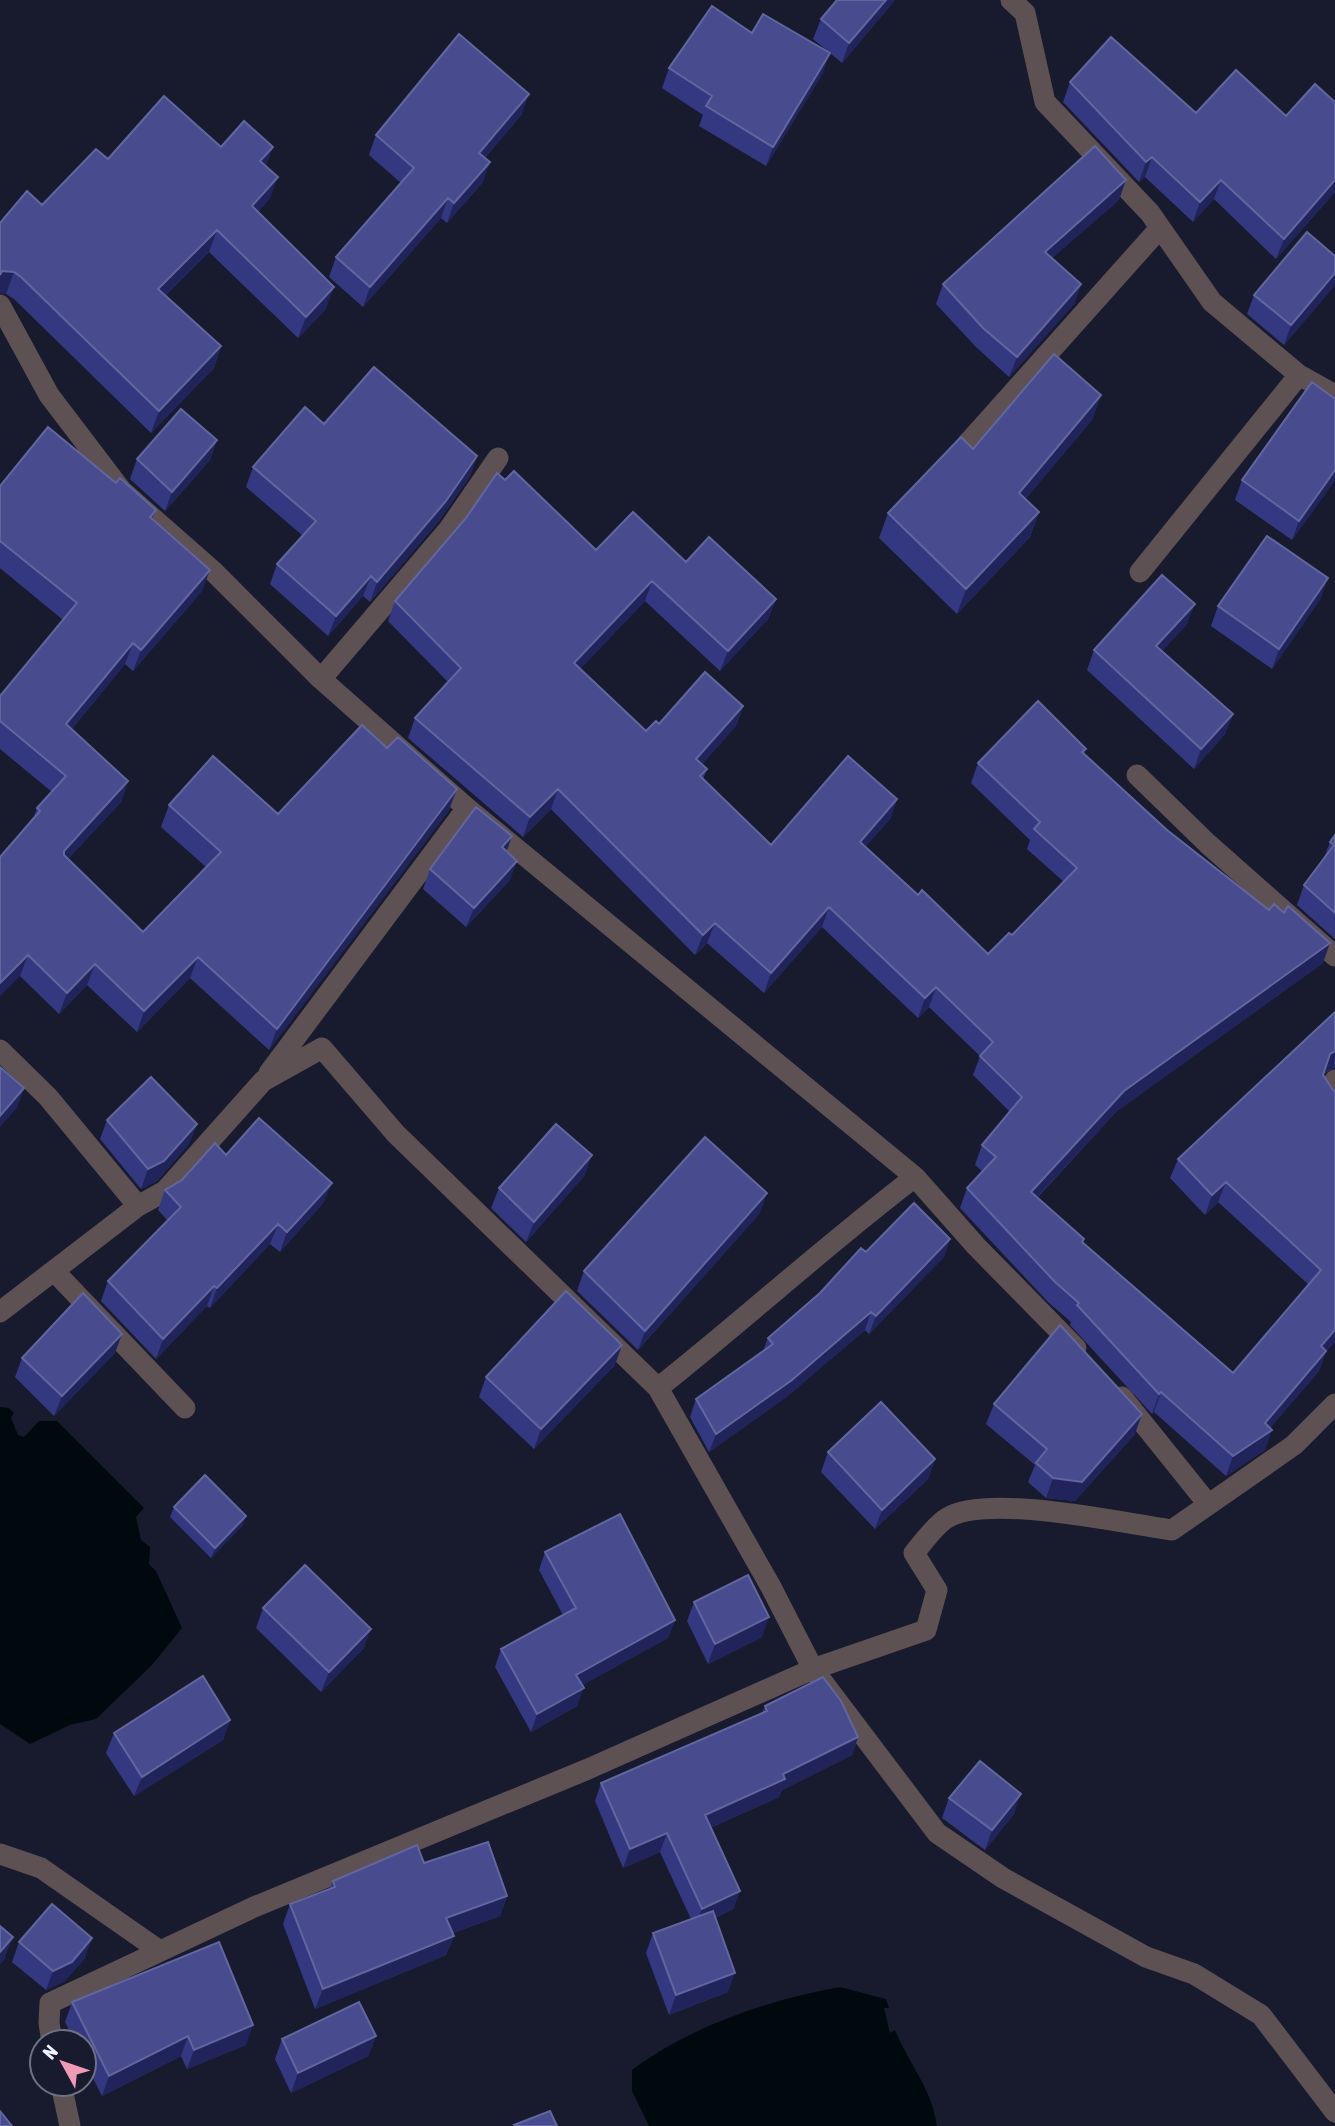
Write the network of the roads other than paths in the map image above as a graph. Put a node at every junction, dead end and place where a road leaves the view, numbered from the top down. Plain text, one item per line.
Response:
1 (1011, 0) edge
2 (1160, 228) junction
3 (0, 305) edge
4 (1299, 375) junction
5 (1335, 395) edge
6 (967, 444) edge
7 (498, 458) dead end
8 (1140, 572) dead end
9 (321, 679) junction
10 (1137, 775) dead end
11 (467, 808) junction
12 (1335, 957) edge
13 (0, 1050) edge
14 (1335, 1080) edge
15 (263, 1081) junction
16 (1335, 1101) edge
17 (915, 1177) junction
18 (138, 1206) junction
19 (54, 1271) junction
20 (0, 1312) edge
21 (1091, 1363) edge
22 (1108, 1382) edge
23 (658, 1388) junction
24 (1335, 1404) edge
25 (185, 1408) dead end
26 (1209, 1504) junction
27 (813, 1669) junction
28 (0, 1854) edge
29 (160, 1951) junction
30 (49, 2028) edge
31 (64, 2098) edge
32 (1335, 2112) edge
33 (70, 2126) edge

1 - 2 street
2 - 4 street
2 - 6 street
3 - 9 street
4 - 5 street
4 - 8 street
7 - 9 street
9 - 11 street
10 - 12 street
11 - 15 street
11 - 17 street
13 - 18 street
14 - 16 street
15 - 18 street
15 - 23 street
17 - 21 street
17 - 23 street
18 - 19 street
19 - 20 street
19 - 25 street
22 - 26 street
23 - 27 street
24 - 26 street
26 - 27 street
27 - 29 street
27 - 32 street
28 - 29 street
29 - 30 street
31 - 33 street

